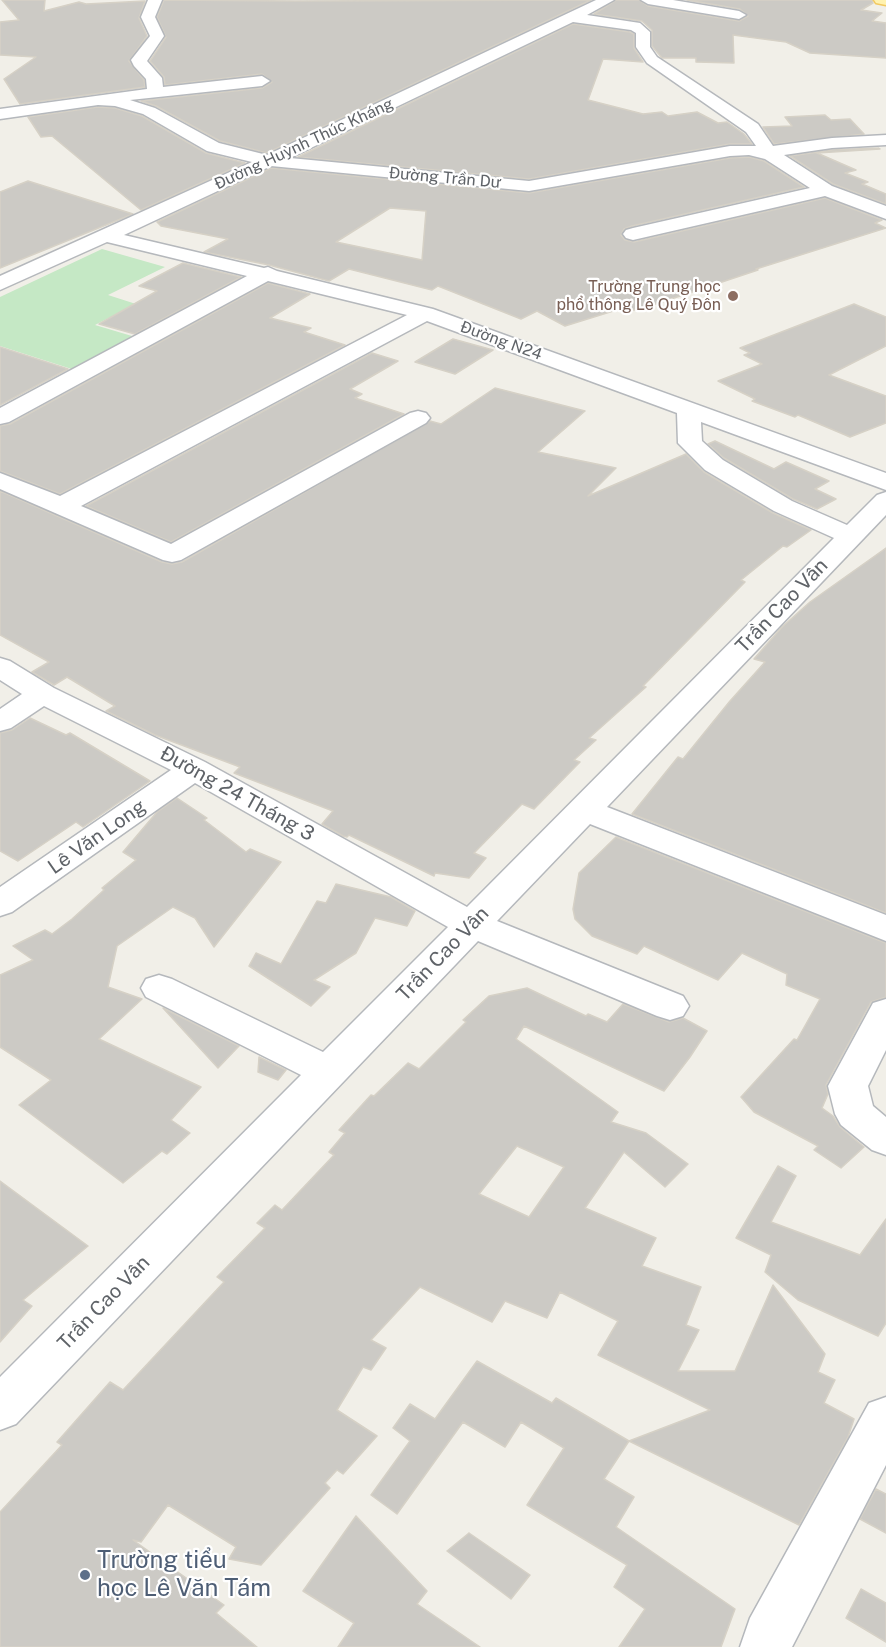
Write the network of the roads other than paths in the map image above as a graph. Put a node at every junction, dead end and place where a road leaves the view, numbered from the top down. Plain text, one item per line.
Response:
1 (154, 0) edge
2 (607, 0) edge
3 (648, 0) edge
4 (881, 0) edge
5 (886, 1) edge
6 (678, 2) edge
7 (739, 15) dead end
8 (571, 17) junction
9 (262, 81) dead end
10 (155, 91) junction
11 (98, 100) junction
12 (0, 114) edge
13 (886, 140) edge
14 (764, 153) junction
15 (268, 161) junction
16 (826, 190) junction
17 (886, 213) edge
18 (633, 234) dead end
19 (105, 236) junction
20 (268, 273) junction
21 (0, 284) edge
22 (426, 313) junction
23 (689, 410) junction
24 (1, 417) edge
25 (418, 418) dead end
26 (0, 480) edge
27 (886, 482) edge
28 (886, 500) edge
29 (61, 506) junction
30 (851, 536) junction
31 (0, 667) edge
32 (43, 694) junction
33 (0, 722) edge
34 (194, 770) junction
35 (584, 810) junction
36 (0, 904) edge
37 (472, 925) junction
38 (886, 929) edge
39 (159, 988) dead end
40 (670, 1006) dead end
41 (886, 1013) edge
42 (328, 1071) junction
43 (886, 1139) edge
44 (0, 1409) edge
45 (886, 1418) edge
46 (766, 1647) edge

1 - 10 street
2 - 8 street, Đường Huỳnh Thúc Kháng
3 - 6 street
4 - 5 main road
6 - 7 street
8 - 14 street
8 - 15 street, Đường Huỳnh Thúc Kháng
9 - 10 street
10 - 11 street
11 - 12 street, Đường Trần Dư
11 - 15 street, Đường Trần Dư
13 - 14 street
14 - 15 street, Đường Trần Dư
14 - 16 street, Đường Trần Dư
15 - 19 street, Đường Huỳnh Thúc Kháng
16 - 17 street, Đường Trần Dư
16 - 18 street
19 - 20 street, Đường N24
19 - 21 street, Đường Huỳnh Thúc Kháng
20 - 22 street, Đường N24
20 - 24 street
22 - 23 street, Đường N24
22 - 29 street
23 - 27 street, Đường N24
23 - 30 street
25 - 29 street
26 - 29 street
28 - 30 street, Trần Cao Vân
30 - 35 street, Trần Cao Vân
31 - 32 street, Đường 24 Tháng 3
32 - 33 street
32 - 34 street, Đường 24 Tháng 3
34 - 36 street, Lê Văn Long
34 - 37 street, Đường 24 Tháng 3
35 - 37 street, Trần Cao Vân
35 - 38 street
37 - 40 street, Đường 24 Tháng 3
37 - 42 street, Trần Cao Vân
39 - 42 street
41 - 43 street
42 - 44 street, Trần Cao Vân
45 - 46 street

